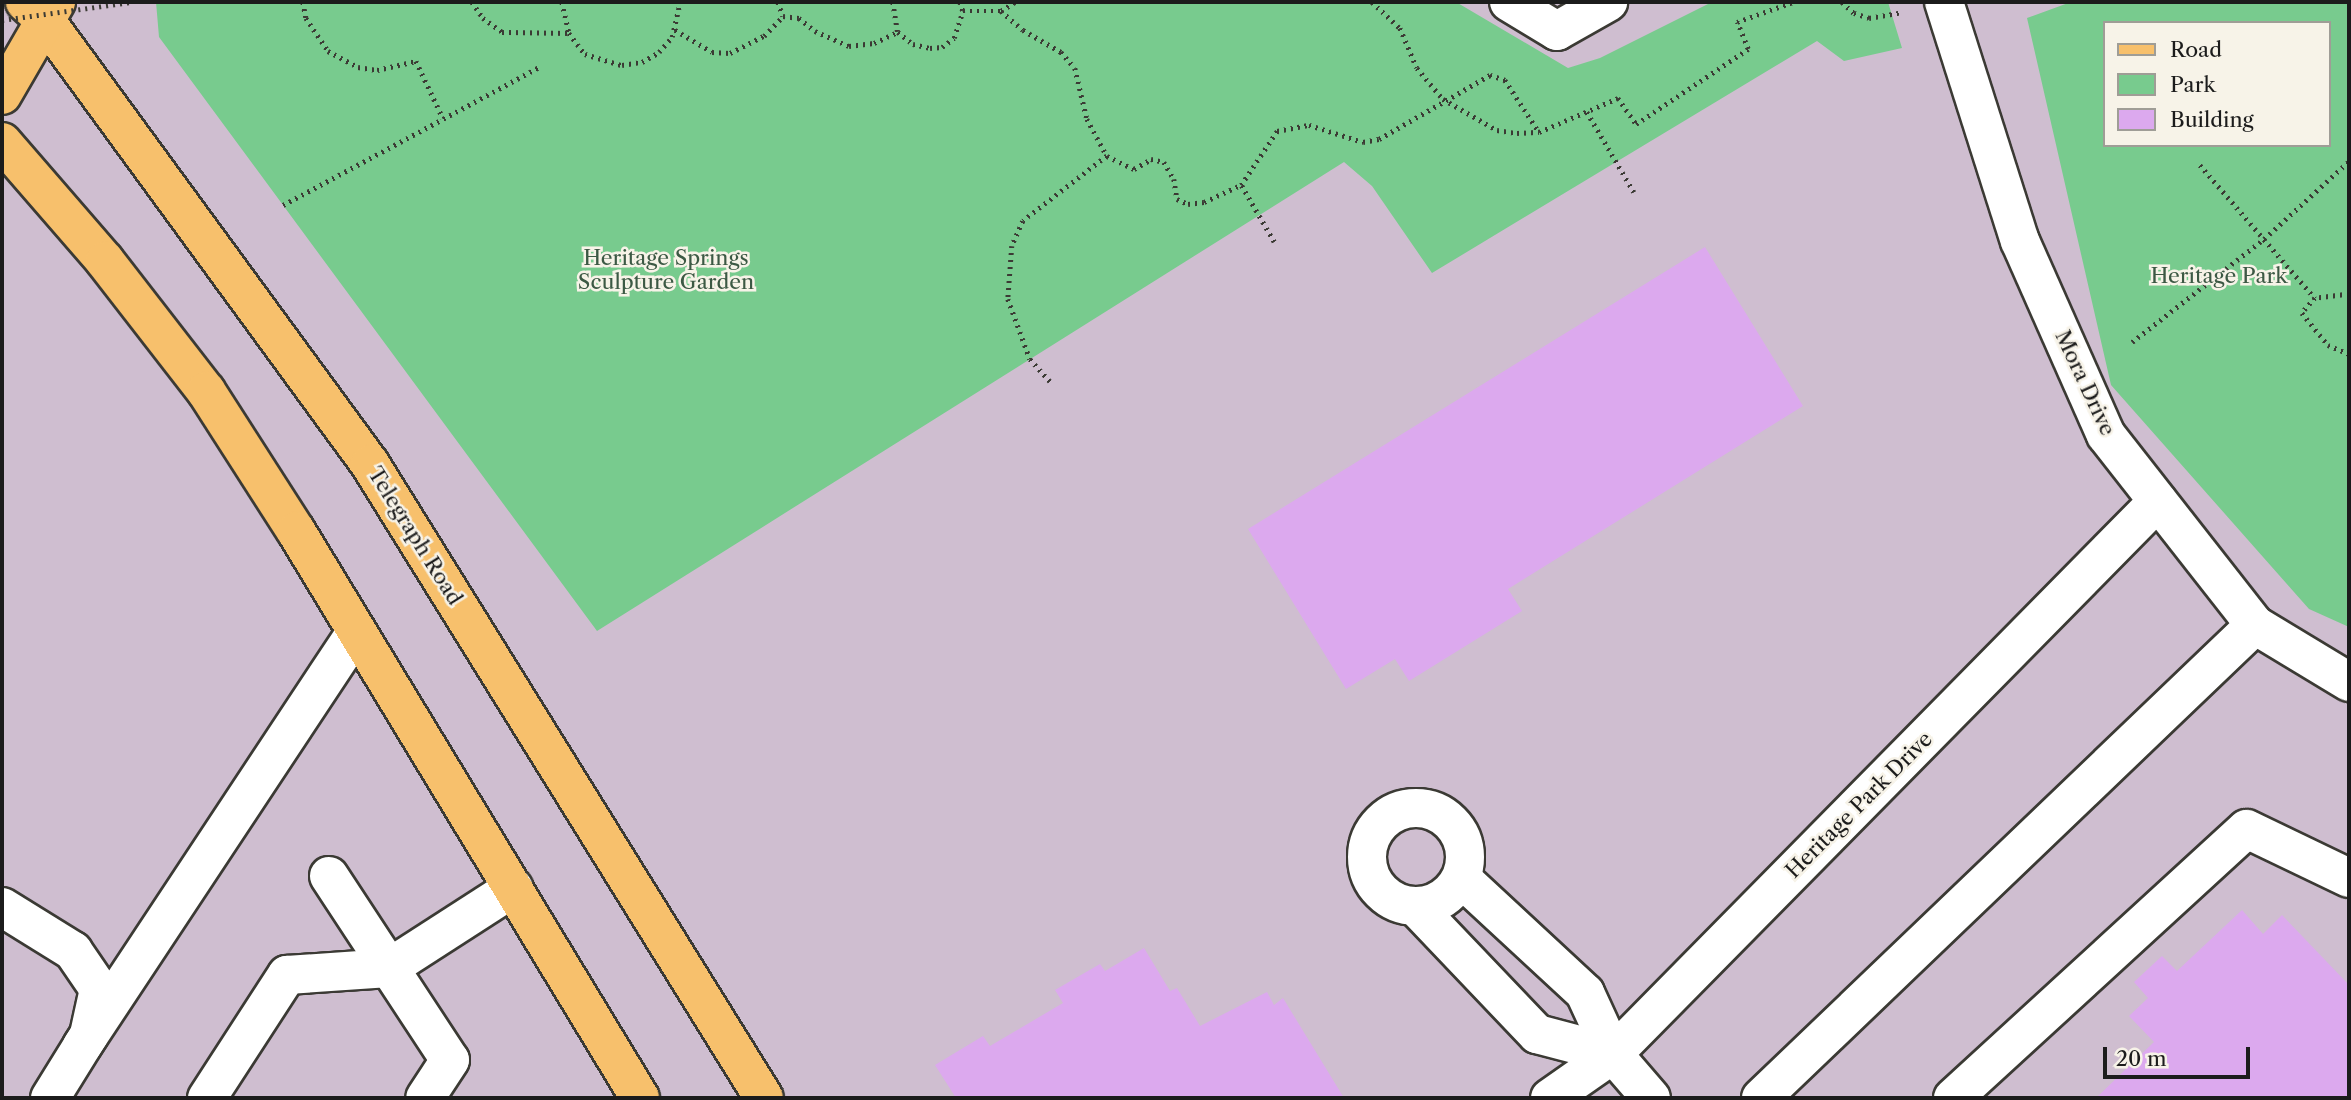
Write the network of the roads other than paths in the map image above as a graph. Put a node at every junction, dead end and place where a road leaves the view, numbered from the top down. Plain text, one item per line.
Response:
1 (1509, 2) edge
2 (1608, 2) edge
3 (1944, 2) edge
4 (42, 8) edge
5 (2, 95) edge
6 (2, 142) edge
7 (2158, 501) junction
8 (2255, 625) junction
9 (356, 632) junction
10 (2349, 682) edge
11 (329, 876) dead end
12 (1461, 878) junction
13 (2349, 878) edge
14 (513, 888) junction
15 (1415, 906) junction
16 (2, 907) edge
17 (389, 968) junction
18 (82, 1046) junction
19 (1613, 1054) junction
20 (50, 1098) edge
21 (207, 1098) edge
22 (425, 1098) edge
23 (640, 1098) edge
24 (764, 1098) edge
25 (1550, 1098) edge
26 (1651, 1098) edge
27 (1761, 1098) edge
28 (1953, 1098) edge

1 - 2 street
3 - 7 street, Mora Drive
4 - 5 main road
4 - 24 main road, Telegraph Road
6 - 9 main road
7 - 8 street, Mora Drive
7 - 19 street, Heritage Park Drive
8 - 10 street, Mora Drive
8 - 27 street
9 - 14 main road
9 - 18 street
11 - 17 street
12 - 15 street
12 - 15 street
12 - 19 street
13 - 28 street
14 - 17 street
14 - 23 main road
15 - 19 street
16 - 18 street
17 - 21 street
17 - 22 street
18 - 20 street
19 - 25 street, Heritage Park Drive
19 - 26 street

